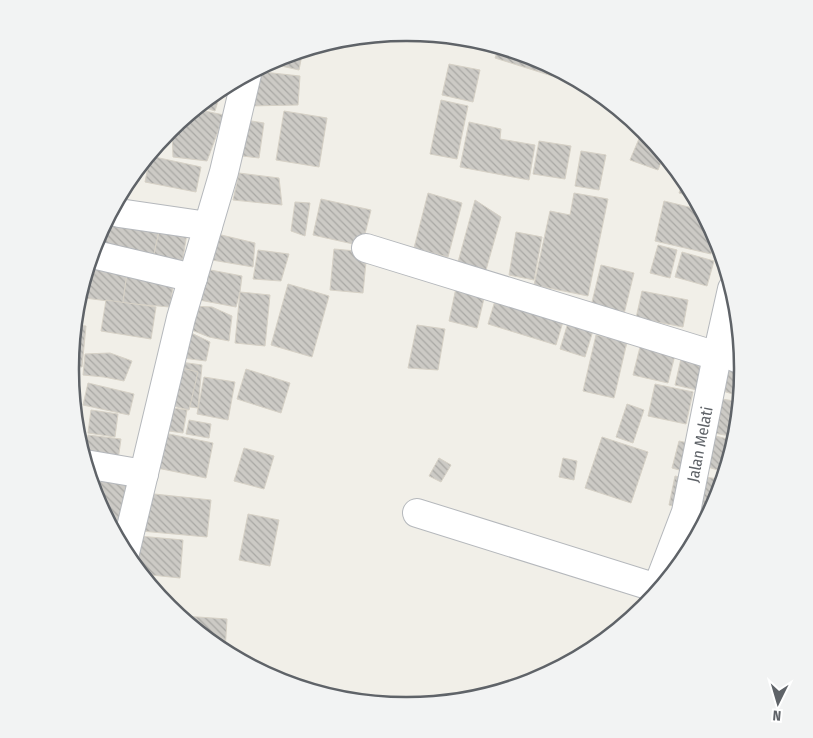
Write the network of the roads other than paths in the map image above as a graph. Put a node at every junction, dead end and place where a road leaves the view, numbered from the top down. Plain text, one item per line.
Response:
1 (245, 84) edge
2 (119, 213) edge
3 (208, 226) junction
4 (366, 248) dead end
5 (99, 256) edge
6 (193, 278) junction
7 (730, 316) edge
8 (726, 356) edge
9 (93, 465) edge
10 (144, 474) junction
11 (417, 513) dead end
12 (128, 541) edge
13 (661, 575) edge
14 (648, 590) edge

1 - 3 street
2 - 3 street
3 - 6 street
4 - 8 street
5 - 6 street
6 - 10 street
7 - 8 street, Jalan Melati
8 - 13 street, Jalan Melati
9 - 10 street
10 - 12 street
11 - 14 street

